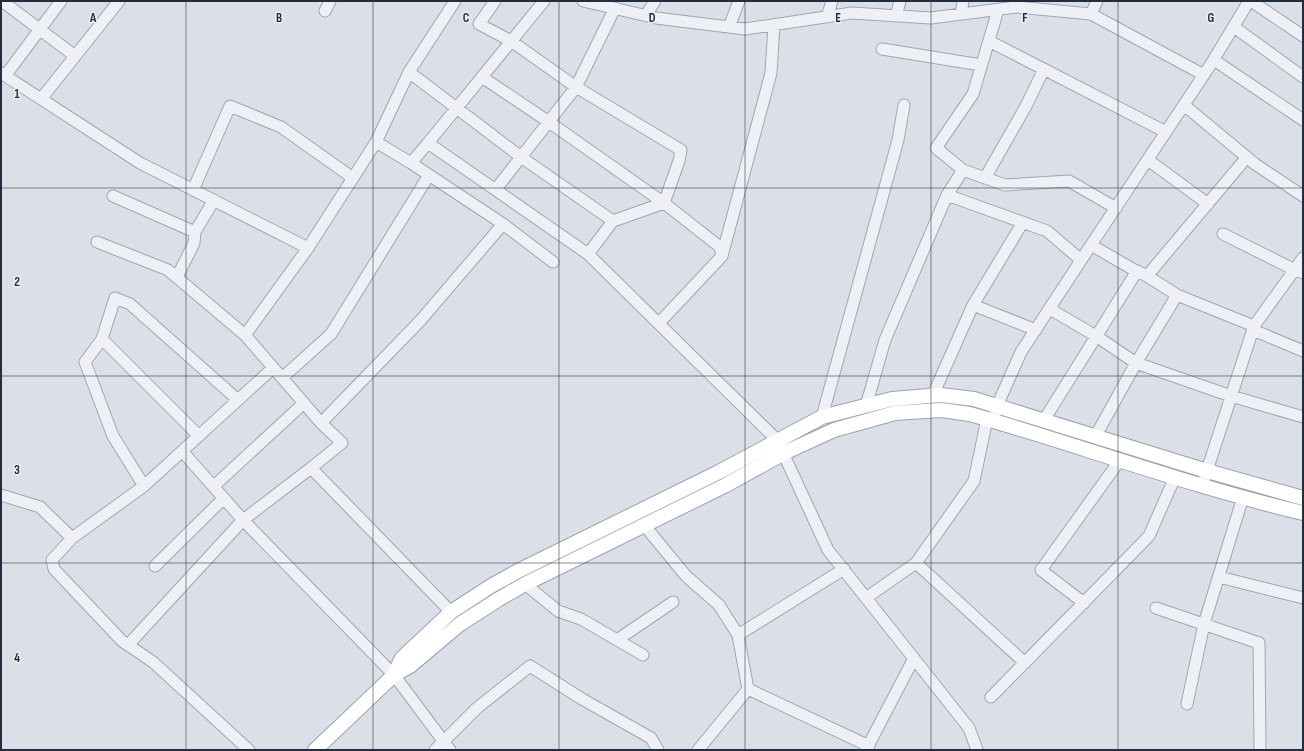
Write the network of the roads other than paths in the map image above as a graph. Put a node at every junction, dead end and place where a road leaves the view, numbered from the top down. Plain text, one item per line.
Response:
1 (61, 1) edge
2 (120, 1) edge
3 (330, 1) edge
4 (455, 1) edge
5 (495, 1) edge
6 (544, 1) edge
7 (583, 1) edge
8 (655, 1) edge
9 (739, 1) edge
10 (832, 1) edge
11 (900, 1) edge
12 (963, 1) edge
13 (1097, 1) edge
14 (1250, 1) edge
15 (3, 3) edge
16 (1017, 4) edge
17 (610, 5) edge
18 (998, 10) junction
19 (325, 11) dead end
20 (961, 14) junction
21 (1091, 14) junction
22 (646, 15) junction
23 (896, 16) junction
24 (827, 17) junction
25 (774, 25) junction
26 (729, 27) junction
27 (1234, 27) junction
28 (40, 30) junction
29 (1303, 36) edge
30 (511, 41) junction
31 (989, 41) junction
32 (882, 50) dead end
33 (75, 56) junction
34 (1214, 60) junction
35 (981, 65) junction
36 (1044, 69) junction
37 (409, 72) junction
38 (3, 75) edge
39 (1204, 75) junction
40 (482, 77) junction
41 (1303, 77) edge
42 (576, 87) junction
43 (41, 99) junction
44 (904, 104) dead end
45 (1184, 105) junction
46 (456, 109) junction
47 (1303, 120) edge
48 (549, 122) junction
49 (1166, 132) junction
50 (376, 142) junction
51 (428, 143) junction
52 (521, 157) junction
53 (1247, 158) junction
54 (1148, 160) junction
55 (411, 163) junction
56 (963, 170) junction
57 (429, 175) junction
58 (352, 178) junction
59 (985, 178) junction
60 (496, 189) junction
61 (193, 190) junction
62 (947, 195) junction
63 (113, 196) dead end
64 (1303, 196) edge
65 (214, 200) junction
66 (664, 202) junction
67 (1208, 204) junction
68 (1116, 208) junction
69 (613, 221) junction
70 (1023, 222) junction
71 (503, 224) junction
72 (195, 232) junction
73 (1223, 234) dead end
74 (97, 242) dead end
75 (1091, 245) junction
76 (308, 248) junction
77 (588, 254) junction
78 (722, 256) junction
79 (1303, 258) edge
80 (1081, 260) junction
81 (553, 262) dead end
82 (1299, 271) edge
83 (1141, 274) junction
84 (177, 277) junction
85 (1177, 295) junction
86 (972, 305) junction
87 (1050, 309) junction
88 (659, 323) junction
89 (1254, 328) junction
90 (1036, 330) junction
91 (245, 335) junction
92 (1096, 336) junction
93 (102, 339) junction
94 (1303, 351) edge
95 (1136, 363) junction
96 (273, 368) junction
97 (282, 378) junction
98 (933, 395) junction
99 (1231, 396) junction
100 (238, 400) junction
101 (304, 403) junction
102 (866, 406) junction
103 (997, 406) junction
104 (822, 417) junction
105 (1303, 417) edge
106 (990, 419) junction
107 (1044, 420) junction
108 (321, 423) junction
109 (199, 436) junction
110 (1095, 436) junction
111 (777, 440) junction
112 (182, 451) junction
113 (784, 453) junction
114 (1120, 460) junction
115 (312, 468) junction
116 (1207, 471) junction
117 (719, 472) junction
118 (1175, 477) junction
119 (726, 485) junction
120 (144, 486) junction
121 (214, 486) junction
122 (1202, 486) junction
123 (1, 495) edge
124 (1243, 497) junction
125 (224, 498) junction
126 (1303, 498) edge
127 (1303, 513) edge
128 (243, 520) junction
129 (644, 525) junction
130 (72, 538) junction
131 (916, 563) junction
132 (155, 566) dead end
133 (844, 569) junction
134 (1219, 577) junction
135 (525, 584) junction
136 (866, 598) junction
137 (1303, 598) edge
138 (673, 602) dead end
139 (1084, 603) junction
140 (1156, 608) dead end
141 (451, 612) junction
142 (1204, 624) junction
143 (738, 636) junction
144 (617, 640) junction
145 (128, 645) junction
146 (643, 655) dead end
147 (914, 658) junction
148 (1024, 663) junction
149 (394, 675) junction
150 (748, 689) junction
151 (991, 697) dead end
152 (1187, 704) dead end
153 (447, 746) edge
154 (868, 748) edge
155 (249, 750) edge
156 (315, 750) edge
157 (435, 750) edge
158 (658, 750) edge
159 (698, 750) edge
160 (977, 750) edge
161 (1260, 750) edge

1 - 28 street
2 - 33 street
3 - 19 street
4 - 37 street
5 - 30 street
6 - 30 street
7 - 17 street
8 - 22 street
9 - 26 street
10 - 24 street
11 - 23 street
12 - 20 street
13 - 21 street
14 - 27 street
14 - 29 street
15 - 28 street
16 - 18 street
16 - 21 street
17 - 22 street
17 - 42 street
18 - 20 street
18 - 31 street
20 - 23 street
21 - 39 street
22 - 26 street
23 - 24 street
24 - 25 street
25 - 26 street
25 - 78 street
27 - 34 street
27 - 41 street
28 - 33 street
28 - 38 street
30 - 40 street
30 - 42 street
31 - 35 street
31 - 36 street
32 - 35 street
33 - 43 street
34 - 39 street
34 - 47 street
35 - 56 street
36 - 49 street
36 - 59 street
37 - 46 street
37 - 50 street
38 - 43 street
39 - 45 street
40 - 46 street
40 - 48 street
42 - 48 street
42 - 66 street
43 - 61 street
44 - 104 street
45 - 49 street
45 - 53 street
46 - 51 street
46 - 52 street
48 - 52 street
48 - 66 street
49 - 54 street
50 - 55 street
50 - 58 street
51 - 55 street
51 - 60 street
52 - 60 street
52 - 69 street
53 - 64 street
53 - 67 street
54 - 67 street
54 - 68 street
55 - 57 street
56 - 59 street
56 - 62 street
57 - 71 street
57 - 97 street
58 - 61 street
58 - 76 street
59 - 68 street
60 - 77 street
61 - 65 street
62 - 70 street
62 - 102 street
63 - 72 street
65 - 72 street
65 - 76 street
66 - 69 street
66 - 78 street
67 - 83 street
68 - 75 street
69 - 77 street
70 - 80 street
70 - 86 street
71 - 81 street
71 - 108 street
72 - 84 street
73 - 82 street
74 - 84 street
75 - 80 street
75 - 83 street
76 - 91 street
77 - 88 street
78 - 88 street
79 - 82 street
80 - 87 street
82 - 89 street
83 - 85 street
83 - 92 street
84 - 91 street
85 - 89 street
85 - 95 street
86 - 90 street
86 - 98 street
87 - 90 street
87 - 92 street
88 - 111 street
89 - 94 street
89 - 99 street
90 - 103 street
91 - 96 street
92 - 95 street
92 - 107 street
93 - 100 street
93 - 109 street
93 - 120 street
95 - 99 street
95 - 110 street
96 - 97 street
96 - 100 street
97 - 101 street
98 - 102 main road
98 - 103 main road
99 - 105 street
99 - 116 street
100 - 109 street
101 - 108 street
101 - 121 street
102 - 104 main road
103 - 106 street
103 - 107 main road
104 - 111 main road
106 - 113 main road
106 - 114 main road
106 - 131 street
107 - 110 main road
108 - 115 street
109 - 112 street
110 - 116 main road
111 - 113 street
111 - 117 main road
112 - 120 street
112 - 121 street
113 - 119 main road
113 - 133 street
114 - 118 main road
114 - 139 street
115 - 128 street
115 - 141 street
116 - 122 street
116 - 126 main road
117 - 119 main road
117 - 141 main road
118 - 122 main road
118 - 139 street
119 - 129 main road
120 - 130 street
121 - 125 street
122 - 124 main road
123 - 130 street
124 - 127 main road
124 - 134 street
125 - 128 street
125 - 132 street
128 - 145 street
128 - 149 street
129 - 135 main road
129 - 143 street
130 - 145 street
131 - 136 street
131 - 148 street
133 - 136 street
133 - 143 street
134 - 137 street
134 - 142 street
135 - 144 street
135 - 149 main road
136 - 147 street
138 - 144 street
139 - 148 street
140 - 142 street
141 - 149 main road
142 - 152 street
142 - 161 street
143 - 150 street
144 - 146 street
145 - 155 street
147 - 154 street
147 - 160 street
148 - 151 street
149 - 153 street
149 - 156 main road
150 - 154 street
150 - 159 street
153 - 157 street
153 - 158 street

